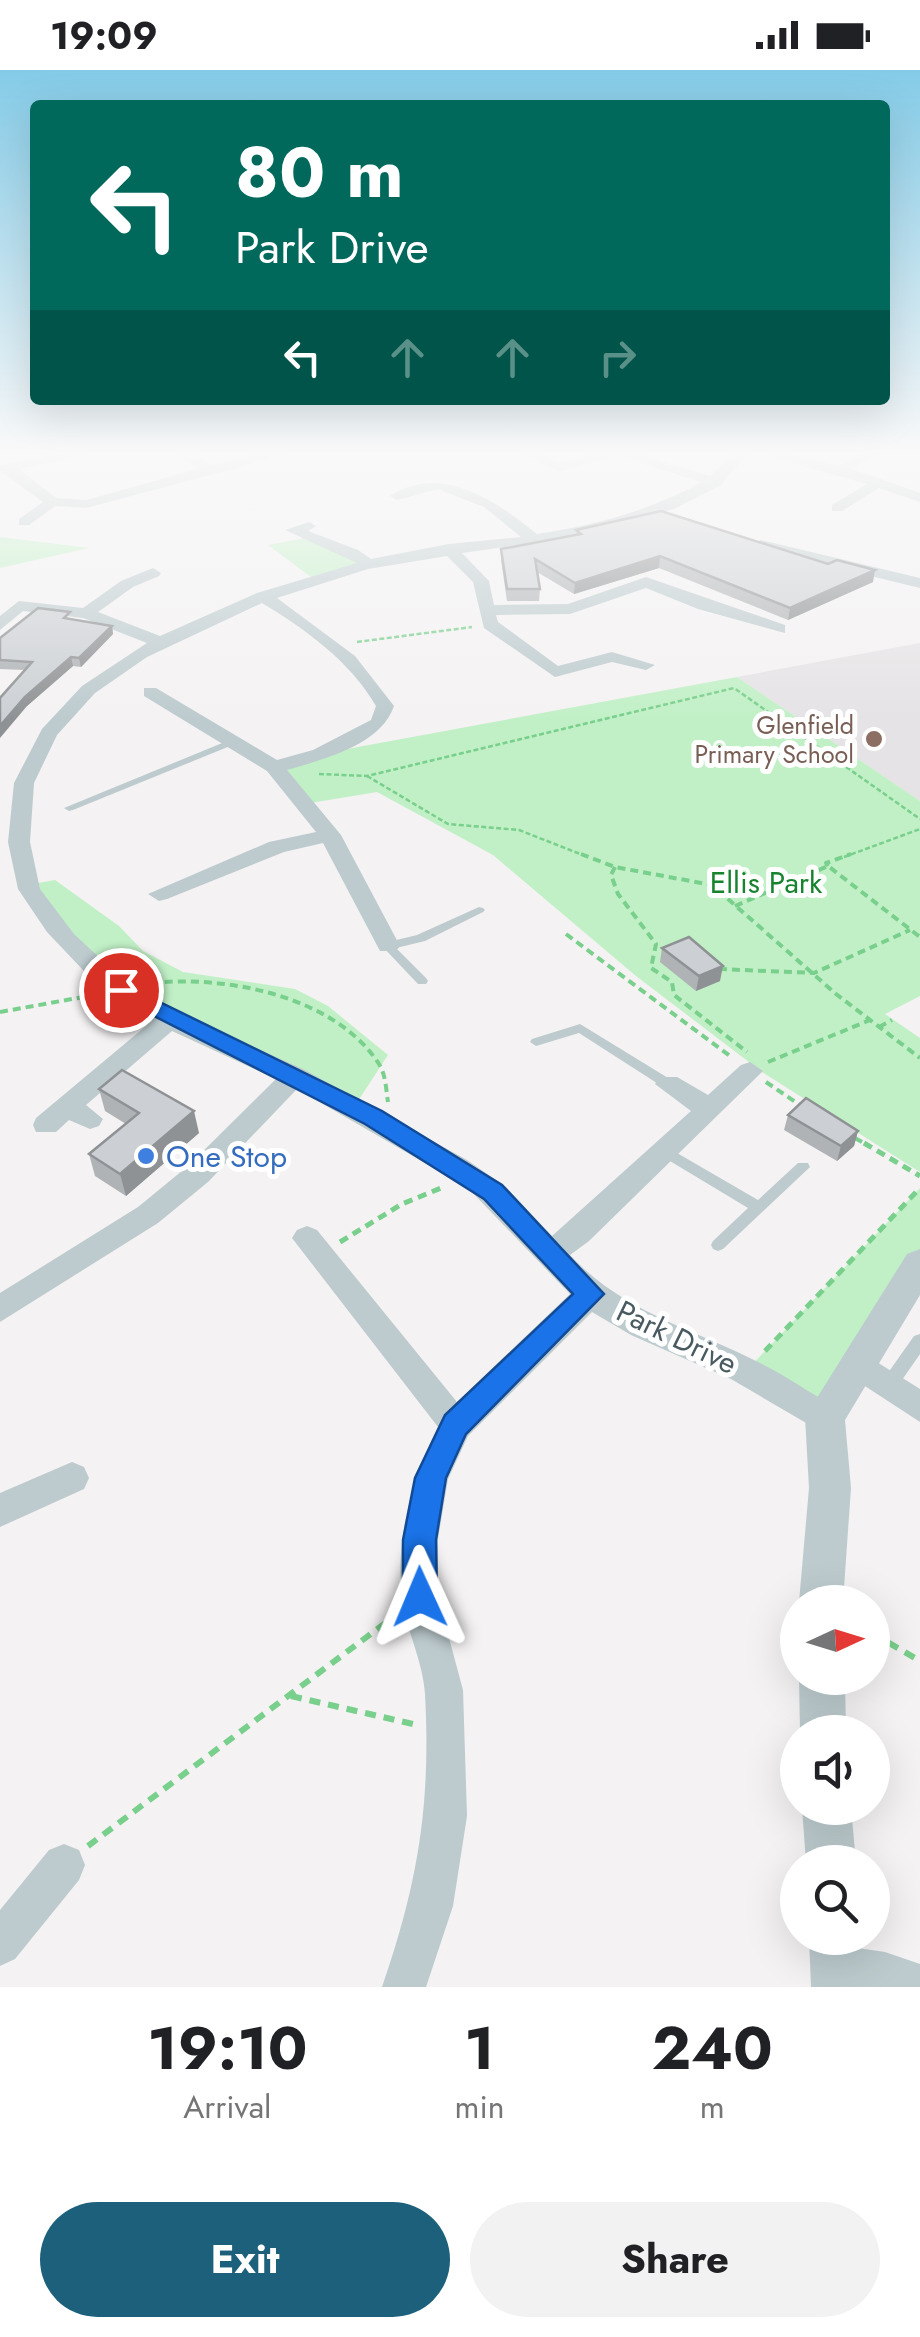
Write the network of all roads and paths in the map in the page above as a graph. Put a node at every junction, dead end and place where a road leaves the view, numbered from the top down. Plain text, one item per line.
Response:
1 (320, 540) edge
2 (507, 540) edge
3 (749, 540) edge
4 (449, 549) junction
5 (369, 565) junction
6 (154, 574) dead end
7 (920, 583) edge
8 (263, 596) junction
9 (86, 613) junction
10 (489, 617) junction
11 (0, 625) edge
12 (779, 630) dead end
13 (158, 640) junction
14 (333, 648) junction
15 (646, 665) dead end
16 (150, 692) dead end
17 (232, 742) junction
18 (276, 770) junction
19 (367, 776) junction
20 (7, 794) edge
21 (70, 808) dead end
22 (920, 819) edge
23 (920, 829) edge
24 (330, 835) junction
25 (828, 866) junction
26 (615, 867) junction
27 (159, 894) dead end
28 (735, 906) junction
29 (479, 910) dead end
30 (910, 930) junction
31 (920, 937) edge
32 (388, 946) junction
33 (706, 968) edge
34 (814, 973) junction
35 (680, 980) dead end
36 (422, 981) dead end
37 (672, 982) junction
38 (121, 990) junction
39 (0, 1012) edge
40 (171, 1018) junction
41 (870, 1020) junction
42 (892, 1020) dead end
43 (877, 1028) junction
44 (536, 1042) dead end
45 (920, 1058) edge
46 (756, 1068) junction
47 (294, 1076) junction
48 (668, 1084) joint
49 (708, 1108) junction
50 (46, 1125) dead end
51 (394, 1130) junction
52 (665, 1151) junction
53 (803, 1167) dead end
54 (469, 1177) junction
55 (920, 1188) edge
56 (756, 1206) junction
57 (314, 1246) joint
58 (718, 1246) dead end
59 (551, 1253) junction
60 (920, 1264) edge
61 (590, 1294) junction
62 (0, 1309) edge
63 (920, 1340) edge
64 (856, 1363) junction
65 (746, 1371) junction
66 (887, 1387) junction
67 (920, 1406) edge
68 (825, 1417) junction
69 (456, 1424) junction
70 (72, 1478) dead end
71 (0, 1510) edge
72 (822, 1585) edge
73 (420, 1597) junction
74 (890, 1644) edge
75 (920, 1661) edge
76 (289, 1695) junction
77 (447, 1732) junction
78 (64, 1864) joint
79 (0, 1944) edge
80 (837, 1964) edge
81 (920, 1986) edge
82 (404, 1987) edge

1 - 5 street
2 - 4 street
3 - 7 street
4 - 5 street
4 - 10 street
5 - 8 street
6 - 9 street
8 - 13 street
8 - 14 street
9 - 11 street
9 - 13 street
10 - 12 street
10 - 14 path
10 - 15 street
13 - 20 street
14 - 18 street
16 - 17 street
17 - 18 street
17 - 21 lane
18 - 19 path
18 - 24 street
19 - 22 path
19 - 26 path
20 - 38 street, Park Drive
23 - 25 path
24 - 27 street
24 - 32 street
25 - 28 path
25 - 30 path
26 - 28 path
26 - 37 path
28 - 34 path
29 - 32 lane
30 - 31 path
30 - 34 path
32 - 36 lane
33 - 34 path
34 - 41 path
35 - 37 path
37 - 46 path
38 - 39 path
38 - 40 street, Park Drive
38 - 51 path
40 - 47 street, Park Drive
40 - 50 street
41 - 43 path
41 - 46 path
42 - 43 path
43 - 45 path
44 - 48 lane
46 - 49 street
47 - 51 street, Park Drive
47 - 62 street
48 - 49 street
49 - 52 street
51 - 54 street, Park Drive
52 - 56 lane
52 - 59 street
53 - 56 lane
54 - 57 path
54 - 59 street, Park Drive
55 - 65 path
56 - 58 lane
57 - 69 street
59 - 61 street, Park Drive
60 - 64 street
61 - 65 street, Park Drive
61 - 69 street
63 - 66 lane
64 - 66 street
64 - 68 street
65 - 68 street, Park Drive
66 - 67 street
68 - 72 street
69 - 73 street
70 - 71 street
73 - 76 path
73 - 77 street
74 - 75 path
76 - 77 path
76 - 78 path
77 - 82 street
78 - 79 street
80 - 81 street

